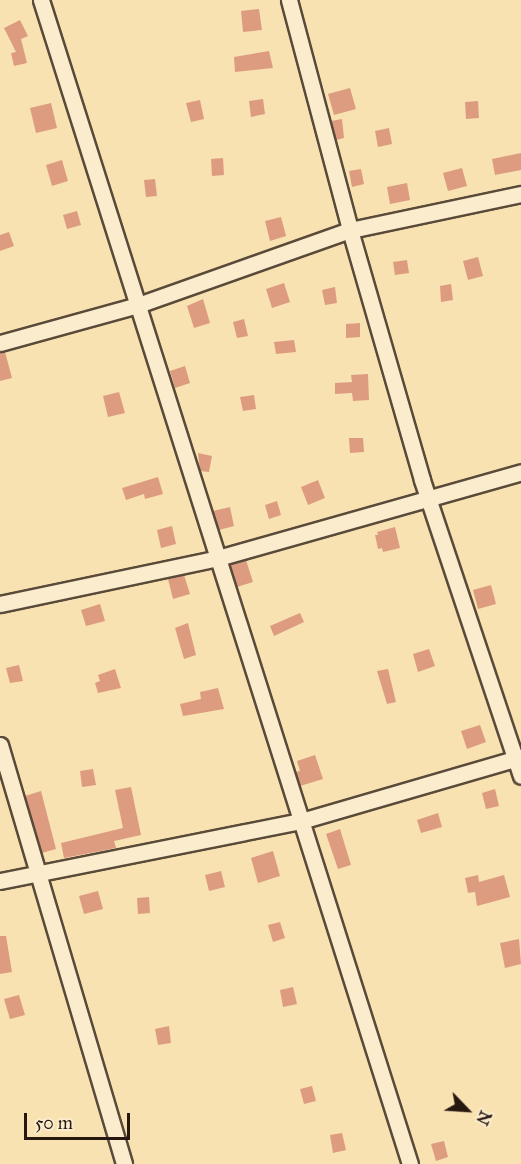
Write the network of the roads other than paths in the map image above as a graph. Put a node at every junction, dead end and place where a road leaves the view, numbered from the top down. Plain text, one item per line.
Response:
1 (41, 0) edge
2 (289, 0) edge
3 (521, 194) edge
4 (350, 230) junction
5 (138, 305) junction
6 (0, 343) edge
7 (521, 472) edge
8 (428, 497) junction
9 (218, 558) junction
10 (0, 604) edge
11 (0, 745) edge
12 (518, 758) edge
13 (521, 776) edge
14 (301, 820) junction
15 (38, 873) junction
16 (0, 881) edge
17 (124, 1164) edge
18 (410, 1164) edge

1 - 5 street
2 - 4 street
3 - 4 street
4 - 5 street
4 - 8 street
5 - 6 street
5 - 9 street
7 - 8 street
8 - 9 street
8 - 12 street
9 - 10 street
9 - 14 street
11 - 15 street
12 - 13 street
12 - 14 street
14 - 15 street
14 - 18 street
15 - 16 street
15 - 17 street

